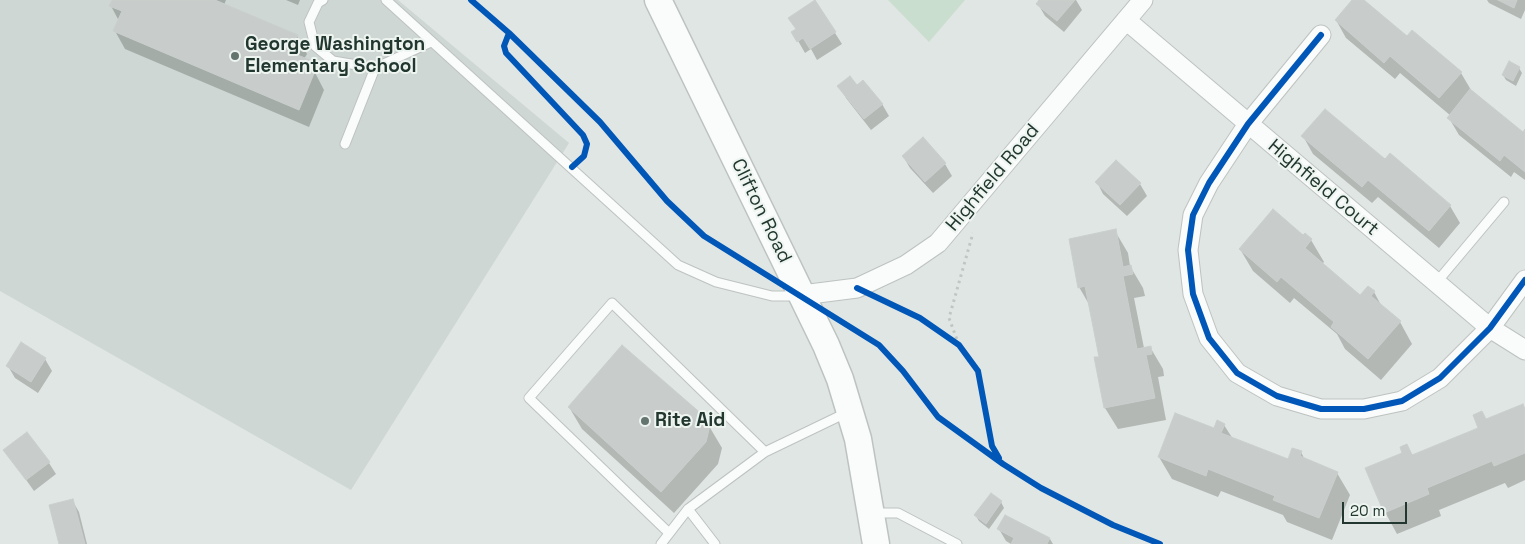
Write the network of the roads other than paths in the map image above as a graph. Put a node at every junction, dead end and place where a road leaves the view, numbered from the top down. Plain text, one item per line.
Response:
1 (323, 0) edge
2 (386, 0) edge
3 (658, 0) edge
4 (1143, 0) edge
5 (1126, 20) junction
6 (1321, 35) dead end
7 (431, 42) junction
8 (376, 68) junction
9 (1248, 124) junction
10 (345, 144) dead end
11 (1504, 202) dead end
12 (1525, 280) edge
13 (1436, 283) junction
14 (802, 296) junction
15 (1490, 328) junction
16 (1525, 350) edge
17 (850, 411) junction
18 (765, 452) junction
19 (688, 508) junction
20 (872, 513) junction
21 (670, 533) junction
22 (661, 544) edge
23 (715, 544) edge
24 (876, 544) edge
25 (957, 544) edge

1 - 8 lane
2 - 7 lane
3 - 14 main road, Clifton Road
4 - 5 street, Highfield Road
5 - 9 street, Highfield Court
5 - 14 street, Highfield Road
6 - 9 street
7 - 8 lane
7 - 14 lane
8 - 10 lane
9 - 13 street, Highfield Court
9 - 15 street
11 - 13 lane
12 - 15 street
13 - 15 street, Highfield Court
14 - 17 main road, Clifton Road
15 - 16 street, Highfield Court
17 - 18 lane
17 - 20 main road, Clifton Road
18 - 19 lane
18 - 21 lane
19 - 21 lane
19 - 23 lane
20 - 24 main road, Clifton Road
20 - 25 lane
21 - 22 lane

